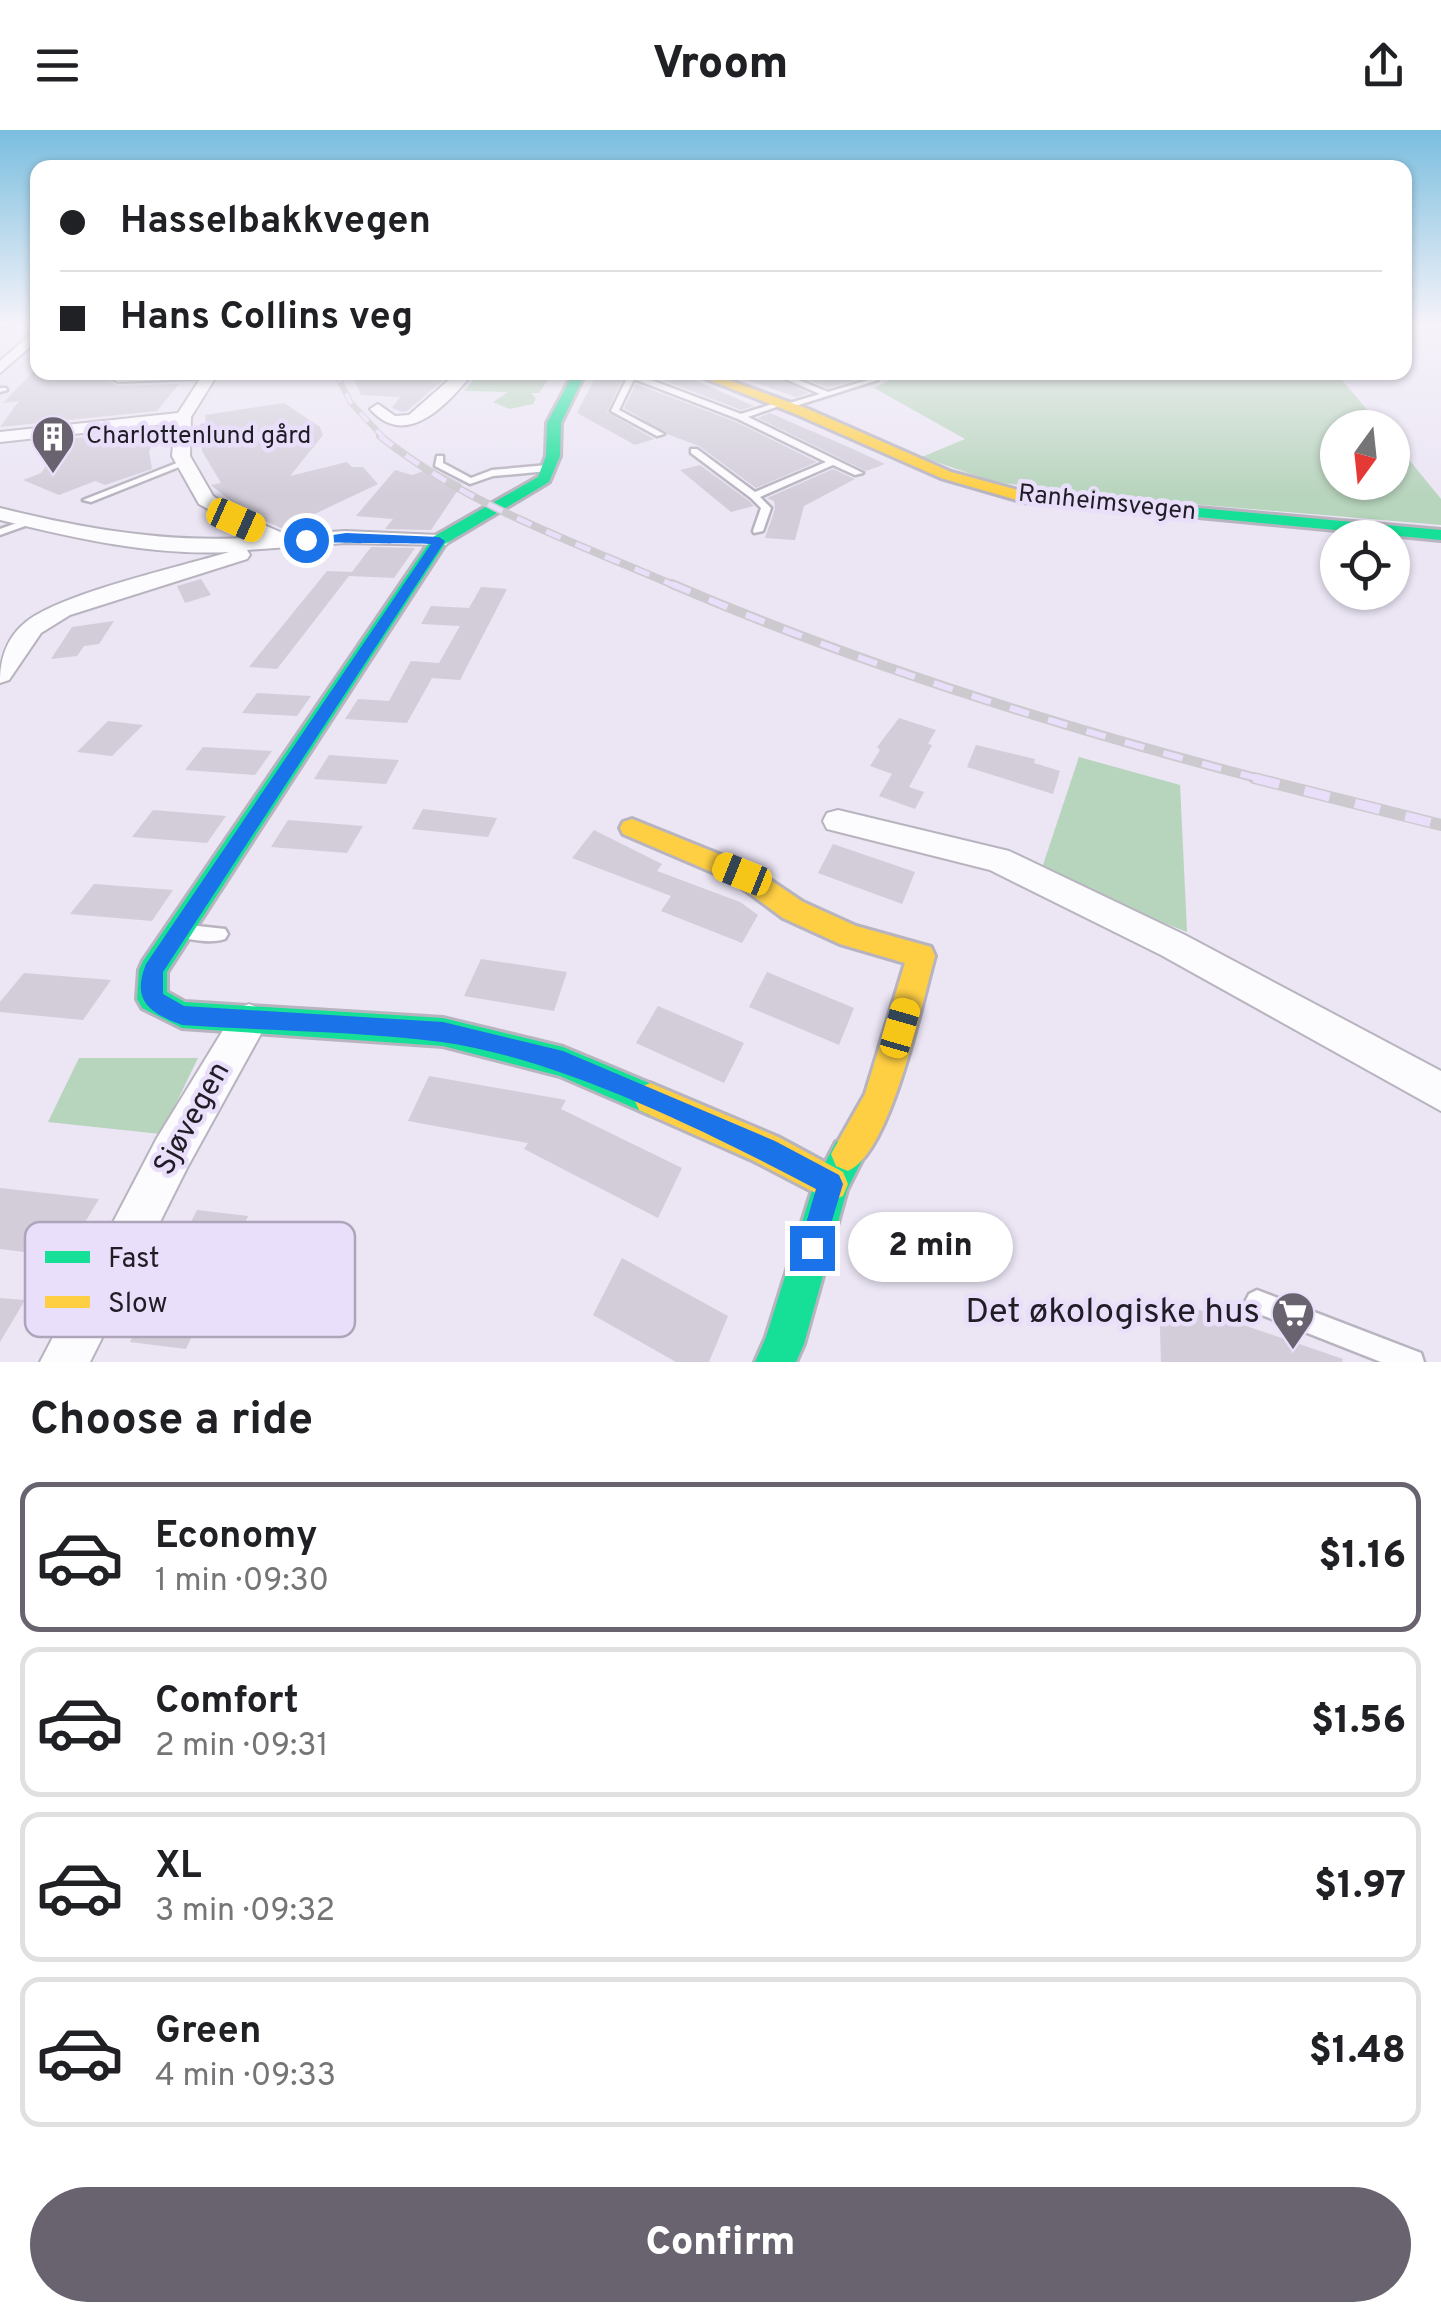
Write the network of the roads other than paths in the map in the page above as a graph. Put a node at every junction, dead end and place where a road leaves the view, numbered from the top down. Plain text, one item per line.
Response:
1 (207, 380) edge
2 (459, 380) edge
3 (576, 380) edge
4 (630, 380) edge
5 (644, 380) edge
6 (719, 380) edge
7 (793, 380) edge
8 (872, 380) edge
9 (826, 394) junction
10 (784, 404) junction
11 (378, 409) dead end
12 (741, 417) junction
13 (183, 418) junction
14 (660, 434) dead end
15 (0, 436) edge
16 (694, 451) dead end
17 (440, 458) dead end
18 (185, 462) junction
19 (833, 462) junction
20 (548, 468) junction
21 (858, 473) dead end
22 (754, 496) junction
23 (88, 500) dead end
24 (0, 514) edge
25 (25, 524) junction
26 (758, 531) dead end
27 (0, 532) edge
28 (1441, 535) edge
29 (439, 541) junction
30 (284, 542) junction
31 (0, 676) edge
32 (838, 820) dead end
33 (632, 828) dead end
34 (178, 931) junction
35 (219, 934) dead end
36 (249, 1021) junction
37 (1441, 1092) edge
38 (830, 1184) junction
39 (136, 1222) edge
40 (1257, 1302) dead end
41 (77, 1337) edge
42 (64, 1362) edge
43 (775, 1362) edge
44 (1412, 1362) edge

1 - 13 street
2 - 11 street
3 - 20 street
4 - 14 lane
5 - 12 lane
6 - 10 street, Ranheimsvegen
7 - 9 lane
8 - 9 lane
9 - 10 lane
10 - 12 lane
10 - 28 street, Ranheimsvegen
12 - 19 lane
13 - 15 street
13 - 18 street
16 - 22 lane
17 - 20 lane
18 - 23 lane
18 - 30 street
19 - 21 lane
19 - 22 lane
20 - 29 street, Sjøvegen
22 - 26 lane
24 - 25 street
25 - 27 lane
25 - 30 street
29 - 30 street
29 - 34 street, Sjøvegen
30 - 31 street
32 - 37 street
33 - 38 street
34 - 35 lane
34 - 36 street, Sjøvegen
36 - 38 street
36 - 39 street, Sjøvegen
38 - 43 street
40 - 44 lane
41 - 42 street, Sjøvegen

